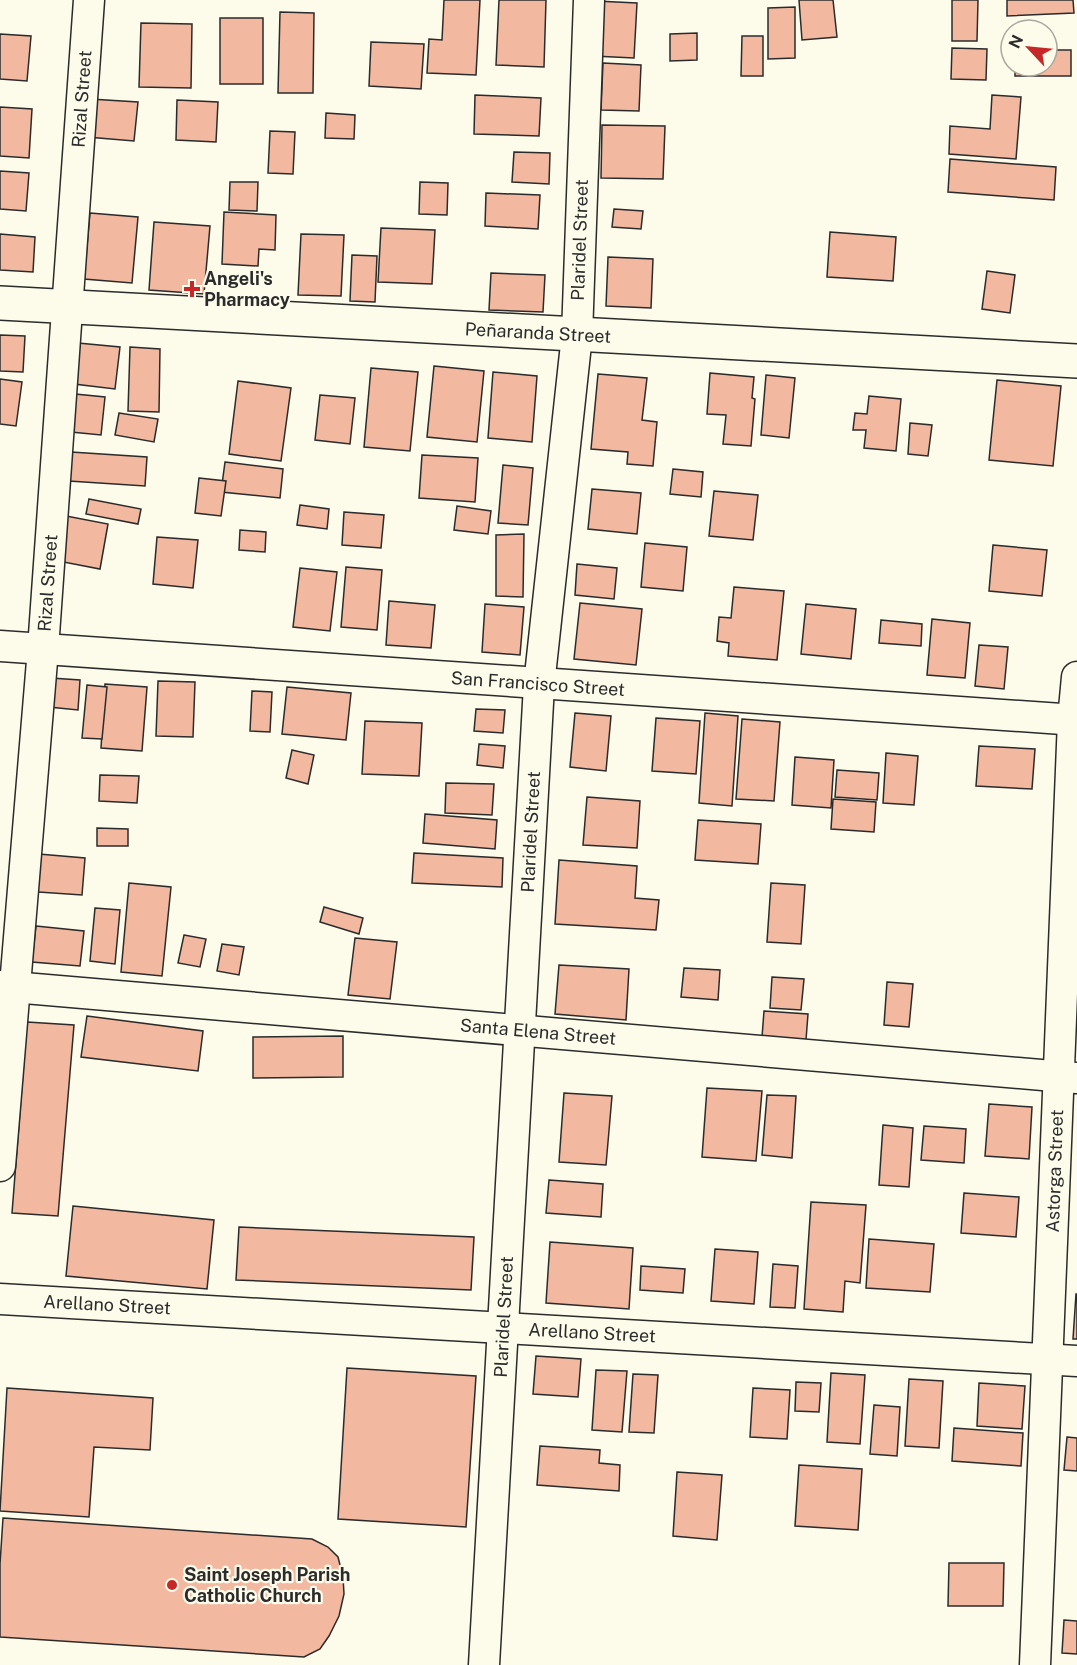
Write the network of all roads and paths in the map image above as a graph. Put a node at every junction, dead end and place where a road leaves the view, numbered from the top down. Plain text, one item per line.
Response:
1 (89, 0) edge
2 (589, 0) edge
3 (0, 303) edge
4 (68, 308) junction
5 (577, 335) junction
6 (1077, 361) edge
7 (0, 646) edge
8 (43, 649) junction
9 (1077, 677) edge
10 (539, 685) junction
11 (1075, 720) edge
12 (7, 987) edge
13 (520, 1031) junction
14 (1068, 1077) edge
15 (0, 1166) edge
16 (0, 1299) edge
17 (503, 1328) junction
18 (1047, 1359) junction
19 (1077, 1360) edge
20 (484, 1665) edge
21 (1035, 1665) edge

1 - 4 street, Rizal Street
2 - 5 street, Plaridel Street
3 - 4 street, Peñaranda Street
4 - 5 street, Peñaranda Street
4 - 8 street, Rizal Street
5 - 6 street, Peñaranda Street
5 - 10 street, Plaridel Street
7 - 8 street, San Francisco Street
8 - 10 street, San Francisco Street
8 - 12 street, Rizal Street
9 - 11 street, Astorga Street
10 - 11 street, San Francisco Street
10 - 13 street, Plaridel Street
11 - 14 street, Astorga Street
12 - 13 street, Santa Elena Street
12 - 15 street, Rizal Street
13 - 14 street, Santa Elena Street
13 - 17 street, Plaridel Street
14 - 18 street, Astorga Street
16 - 17 street, Arellano Street
17 - 18 street, Arellano Street
17 - 20 street, Plaridel Street
18 - 19 street, Arellano Street
18 - 21 street, Astorga Street

